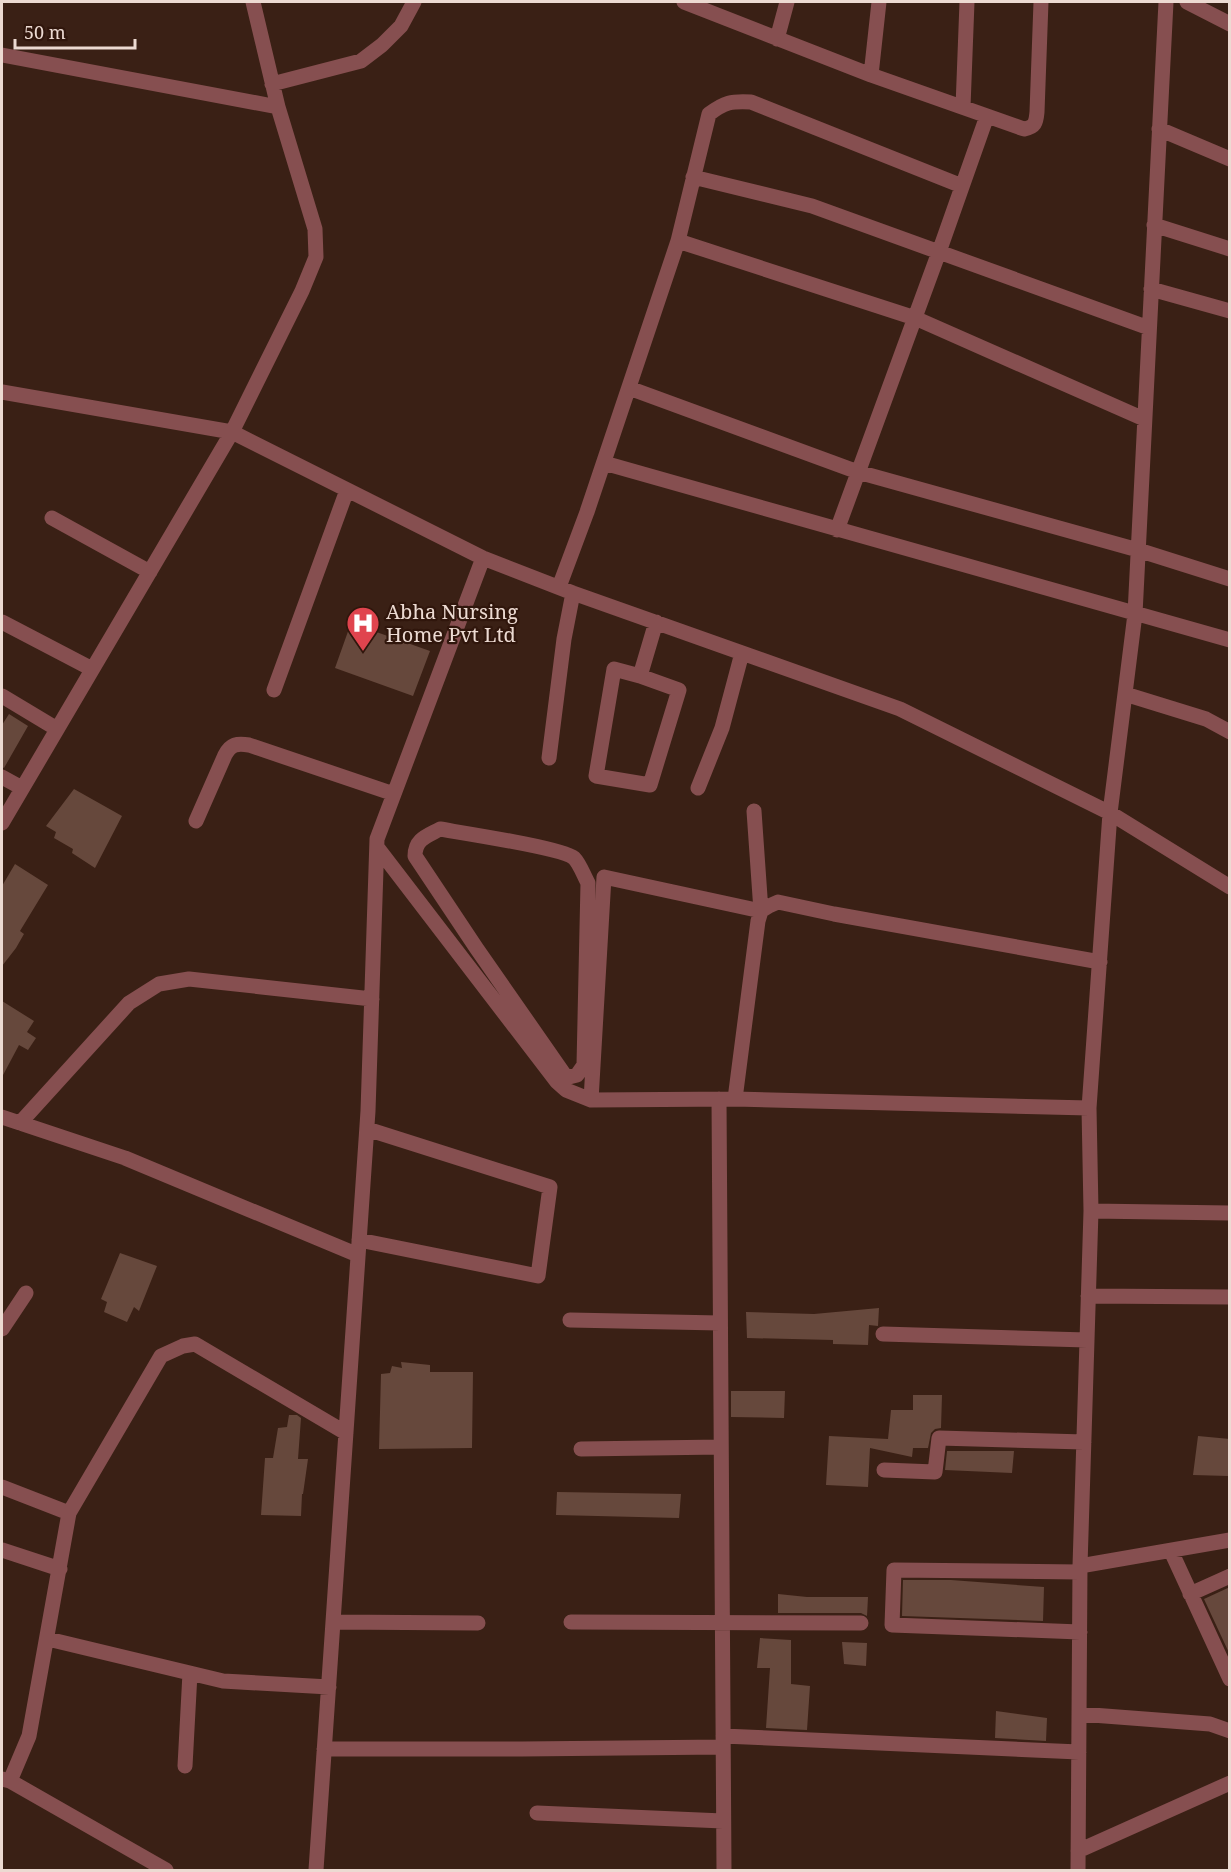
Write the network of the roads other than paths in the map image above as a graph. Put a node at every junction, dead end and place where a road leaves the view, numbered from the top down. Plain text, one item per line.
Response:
1 (253, 2) edge
2 (414, 2) edge
3 (684, 2) edge
4 (787, 2) edge
5 (879, 2) edge
6 (967, 2) edge
7 (1041, 2) edge
8 (1166, 2) edge
9 (1187, 2) edge
10 (1230, 24) edge
11 (777, 39) junction
12 (2, 55) edge
13 (871, 75) junction
14 (272, 84) junction
15 (278, 107) junction
16 (963, 107) junction
17 (987, 116) junction
18 (1159, 129) junction
19 (1230, 159) edge
20 (693, 177) junction
21 (962, 186) junction
22 (1154, 225) junction
23 (678, 241) junction
24 (1230, 249) edge
25 (939, 252) junction
26 (1151, 289) junction
27 (1230, 311) edge
28 (915, 318) junction
29 (1149, 328) junction
30 (629, 388) junction
31 (2, 392) edge
32 (1144, 419) junction
33 (232, 432) junction
34 (604, 463) junction
35 (858, 472) junction
36 (347, 490) junction
37 (52, 518) dead end
38 (837, 530) junction
39 (1138, 550) junction
40 (483, 558) junction
41 (150, 572) junction
42 (1230, 579) edge
43 (566, 590) junction
44 (1135, 614) junction
45 (2, 622) edge
46 (656, 622) junction
47 (1230, 640) edge
48 (742, 653) junction
49 (92, 669) junction
50 (640, 676) junction
51 (274, 690) dead end
52 (1125, 694) junction
53 (2, 696) edge
54 (57, 729) junction
55 (1230, 732) edge
56 (549, 758) dead end
57 (2, 777) edge
58 (22, 788) junction
59 (698, 788) dead end
60 (394, 794) junction
61 (754, 811) dead end
62 (1110, 813) junction
63 (196, 820) dead end
64 (2, 823) edge
65 (376, 847) junction
66 (1230, 887) edge
67 (762, 911) junction
68 (1100, 962) junction
69 (491, 968) junction
70 (476, 977) junction
71 (372, 999) junction
72 (719, 1099) junction
73 (735, 1099) junction
74 (591, 1100) junction
75 (1089, 1108) junction
76 (2, 1117) edge
77 (20, 1123) junction
78 (367, 1129) junction
79 (1091, 1211) junction
80 (1230, 1213) edge
81 (359, 1248) junction
82 (26, 1293) dead end
83 (1088, 1296) junction
84 (1230, 1297) edge
85 (570, 1320) dead end
86 (720, 1323) junction
87 (2, 1329) edge
88 (882, 1334) dead end
89 (1087, 1340) junction
90 (346, 1433) junction
91 (1084, 1442) junction
92 (721, 1447) junction
93 (581, 1449) dead end
94 (884, 1470) dead end
95 (2, 1487) edge
96 (69, 1513) junction
97 (1230, 1540) edge
98 (2, 1550) edge
99 (1171, 1551) junction
100 (60, 1569) junction
101 (1080, 1569) junction
102 (1230, 1576) edge
103 (1190, 1594) junction
104 (333, 1622) junction
105 (571, 1622) dead end
106 (722, 1622) junction
107 (478, 1623) dead end
108 (861, 1623) dead end
109 (1080, 1632) junction
110 (48, 1639) junction
111 (190, 1673) junction
112 (1230, 1679) edge
113 (329, 1687) junction
114 (1079, 1714) junction
115 (1230, 1731) edge
116 (723, 1742) junction
117 (324, 1749) junction
118 (1079, 1752) junction
119 (185, 1766) dead end
120 (6, 1780) edge
121 (1230, 1783) edge
122 (537, 1813) dead end
123 (723, 1821) junction
124 (1078, 1851) junction
125 (166, 1870) edge
126 (316, 1870) edge
127 (724, 1870) edge
128 (1078, 1870) edge

1 - 14 street
2 - 14 street
3 - 11 street
4 - 11 street
5 - 13 street
6 - 16 street
7 - 17 street
8 - 18 street
9 - 10 street
11 - 13 street
12 - 15 street
13 - 16 street
14 - 15 street
15 - 33 street
16 - 17 street
17 - 21 street
18 - 19 street
18 - 22 street
20 - 21 street
20 - 23 street
20 - 25 street
21 - 25 street
22 - 24 street
22 - 26 street
23 - 28 street
23 - 30 street
25 - 28 street
25 - 29 street
26 - 27 street
26 - 29 street
28 - 32 street
28 - 35 street
29 - 32 street
30 - 34 street
30 - 35 street
31 - 33 street
32 - 39 street
33 - 36 street
33 - 41 street
34 - 38 street
34 - 43 street
35 - 38 street
35 - 39 street
36 - 40 street
36 - 51 street
37 - 41 street
38 - 44 street
39 - 42 street
39 - 44 street
40 - 43 street
40 - 60 street
41 - 49 street
43 - 46 street
43 - 56 street
44 - 47 street
44 - 52 street
45 - 49 street
46 - 48 street
46 - 50 street
48 - 59 street
48 - 62 street
49 - 54 street
50 - 50 street
52 - 55 street
52 - 62 street
53 - 54 street
54 - 58 street
57 - 58 street
58 - 64 street
60 - 63 street
60 - 65 street
61 - 67 street
62 - 66 street
62 - 68 street
65 - 70 street
65 - 71 street
67 - 68 street
67 - 73 street
67 - 74 street
68 - 75 street
69 - 69 street
69 - 70 street
70 - 74 street
71 - 77 street
71 - 78 street
72 - 73 street
72 - 74 street
72 - 86 street
73 - 75 street
75 - 79 street
76 - 77 street
77 - 81 street
78 - 81 street
78 - 81 street
79 - 80 street
79 - 83 street
81 - 90 street
82 - 87 street
83 - 84 street
83 - 89 street
85 - 86 street
86 - 92 street
88 - 89 street
89 - 91 street
90 - 96 street
90 - 104 street
91 - 94 street
91 - 101 street
92 - 93 street
92 - 106 street
95 - 96 street
96 - 100 street
97 - 99 street
98 - 100 street
99 - 101 street
99 - 103 street
100 - 110 street
101 - 109 street
101 - 109 street
102 - 103 street
103 - 112 street
104 - 107 street
104 - 113 street
105 - 106 street
106 - 108 street
106 - 116 street
109 - 114 street
110 - 111 street
110 - 120 street
111 - 113 street
111 - 119 street
113 - 117 street
114 - 115 street
114 - 118 street
116 - 117 street
116 - 118 street
116 - 123 street
117 - 126 street
118 - 124 street
120 - 125 street
121 - 124 street
122 - 123 street
123 - 127 street
124 - 128 street

